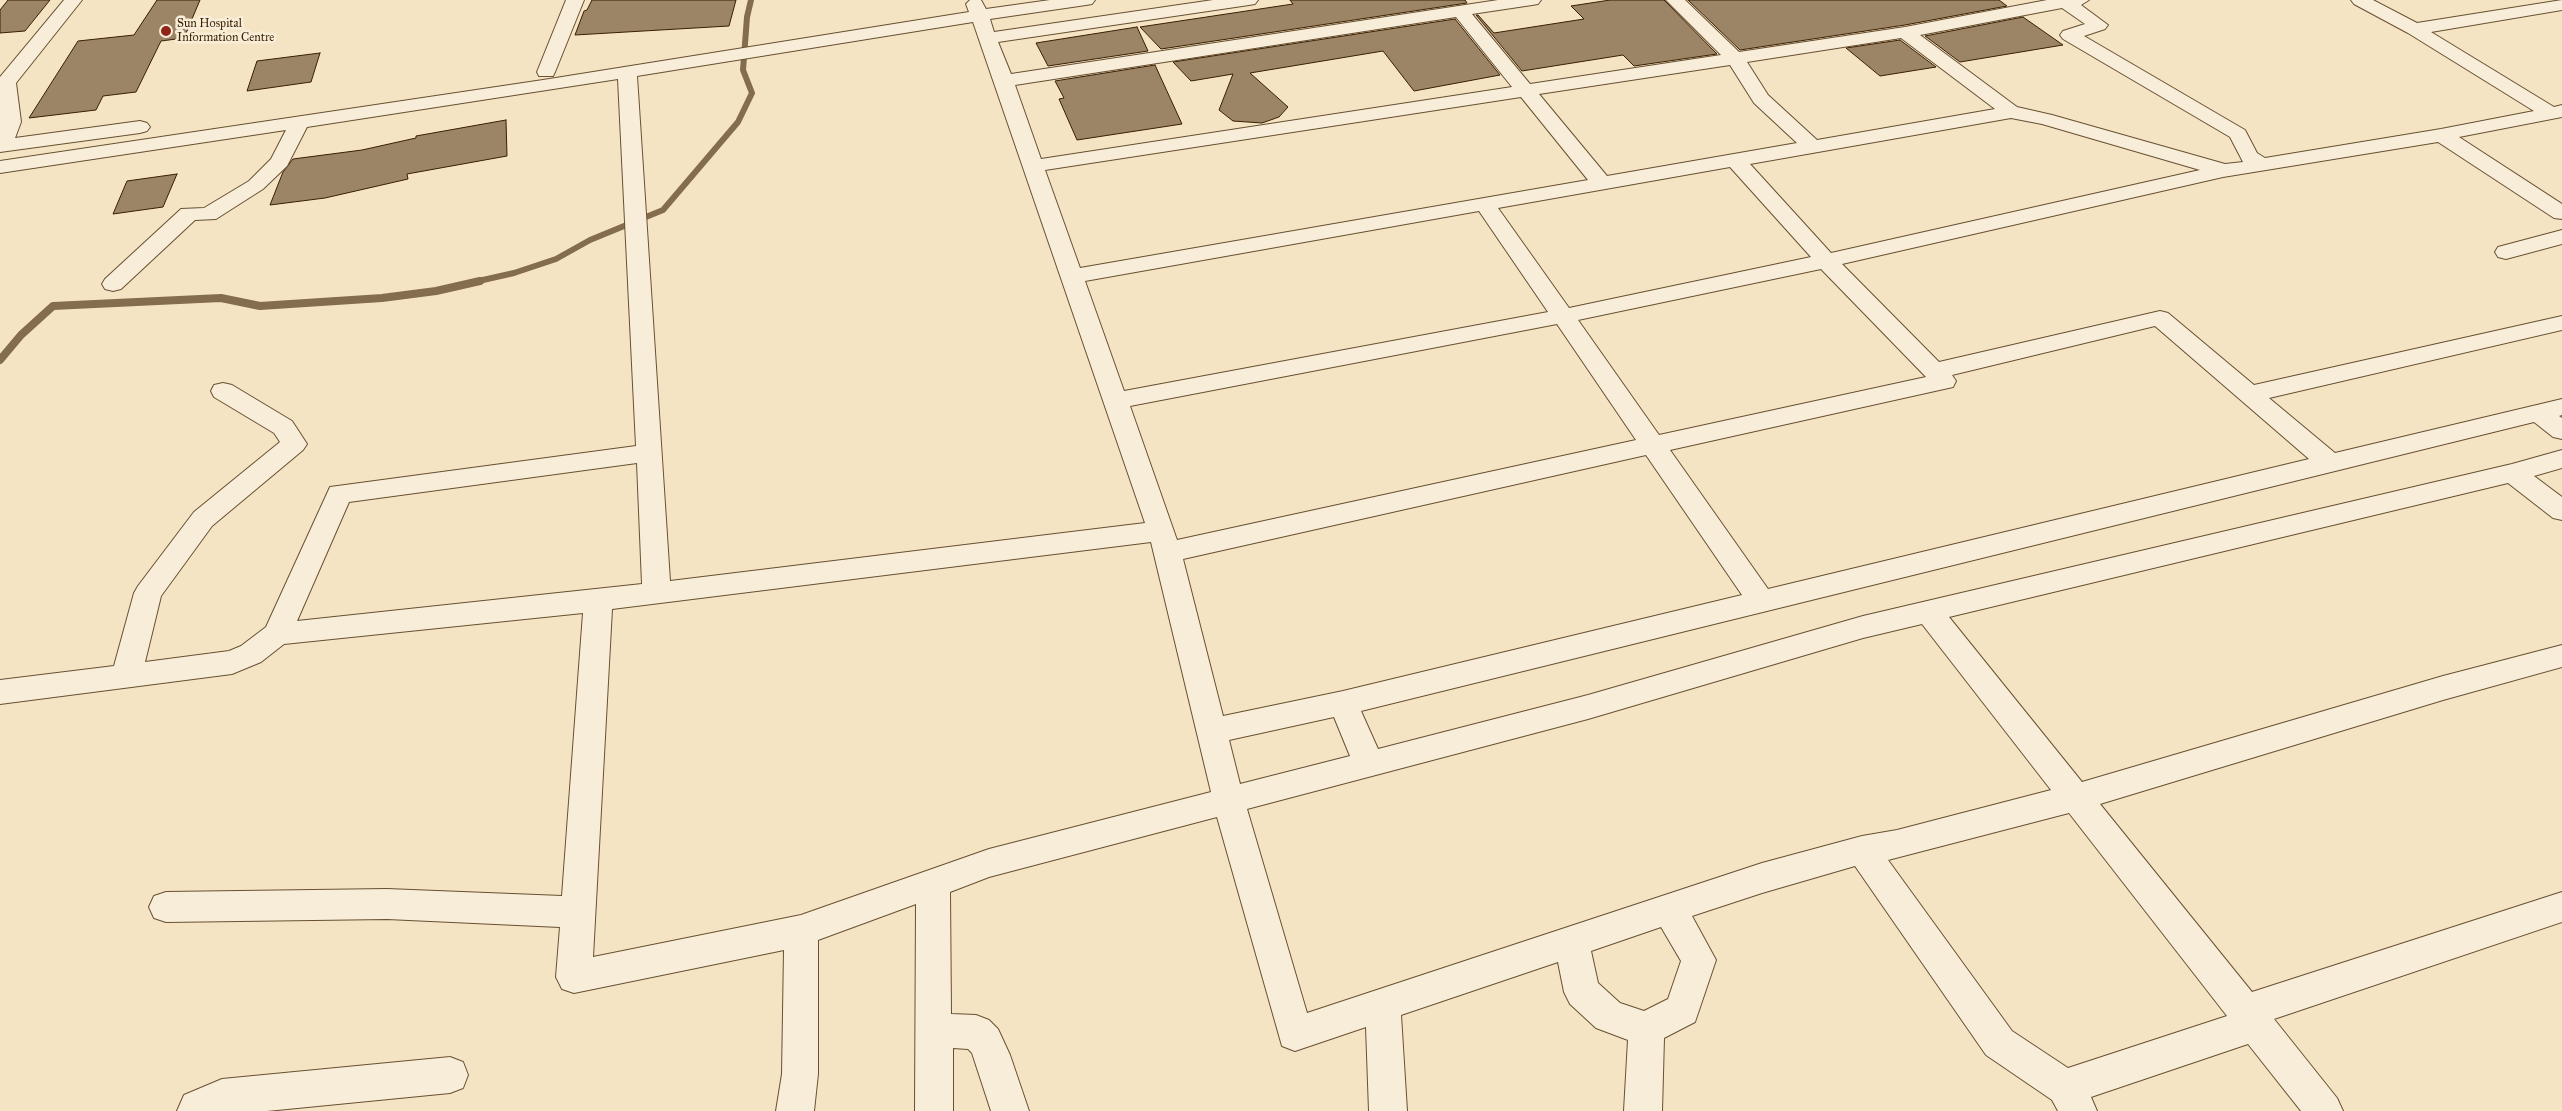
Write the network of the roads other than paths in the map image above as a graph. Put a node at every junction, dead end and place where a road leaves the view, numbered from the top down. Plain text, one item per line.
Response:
1 (72, 0) edge
2 (575, 0) edge
3 (1000, 0) edge
4 (1086, 0) edge
5 (1249, 0) edge
6 (1532, 0) edge
7 (1675, 0) edge
8 (2360, 0) edge
9 (2073, 1) edge
10 (2562, 5) edge
11 (977, 10) junction
12 (1460, 11) junction
13 (2414, 29) junction
14 (1905, 32) junction
15 (988, 38) junction
16 (1734, 57) junction
17 (546, 72) junction
18 (627, 72) junction
19 (1004, 81) junction
20 (3, 83) edge
21 (1528, 90) junction
22 (2011, 112) junction
23 (2556, 112) edge
24 (300, 122) junction
25 (2441, 135) junction
26 (1, 146) edge
27 (1813, 147) junction
28 (1735, 160) junction
29 (2261, 164) junction
30 (1034, 166) junction
31 (0, 167) edge
32 (2223, 171) junction
33 (1602, 183) junction
34 (1485, 204) junction
35 (2562, 213) edge
36 (2562, 237) edge
37 (2506, 252) dead end
38 (1826, 261) junction
39 (1072, 276) junction
40 (114, 284) dead end
41 (1563, 316) junction
42 (2562, 323) edge
43 (1934, 371) junction
44 (223, 391) dead end
45 (2250, 394) junction
46 (1116, 401) junction
47 (2550, 410) edge
48 (2562, 431) edge
49 (1653, 446) junction
50 (647, 453) junction
51 (2562, 459) edge
52 (2330, 463) junction
53 (2512, 473) junction
54 (2562, 510) edge
55 (1164, 542) junction
56 (657, 593) junction
57 (598, 600) junction
58 (1761, 601) junction
59 (1928, 611) junction
60 (277, 634) junction
61 (2562, 656) edge
62 (126, 676) junction
63 (0, 692) edge
64 (1344, 703) junction
65 (1212, 731) junction
66 (1369, 764) junction
67 (2074, 798) junction
68 (1228, 802) junction
69 (1862, 850) junction
70 (933, 883) junction
71 (166, 907) dead end
72 (2562, 908) edge
73 (1670, 910) junction
74 (578, 912) junction
75 (801, 931) junction
76 (1572, 943) junction
77 (1382, 1005) junction
78 (2248, 1018) junction
79 (1646, 1029) junction
80 (933, 1039) junction
81 (450, 1075) dead end
82 (2071, 1099) edge
83 (196, 1111) edge
84 (795, 1111) edge
85 (934, 1111) edge
86 (1010, 1111) edge
87 (1388, 1111) edge
88 (1643, 1111) edge
89 (2324, 1111) edge

1 - 20 street
2 - 17 street
3 - 11 street
4 - 11 street
5 - 15 street
6 - 12 street
7 - 16 street
8 - 13 street
9 - 14 street
9 - 29 street
10 - 13 street
11 - 15 street
11 - 17 street
11 - 18 street
12 - 19 street
12 - 21 street
13 - 23 street
14 - 16 street
14 - 22 street
15 - 19 street
16 - 21 street
16 - 27 street
17 - 26 street
18 - 24 street
18 - 50 street
19 - 30 street
20 - 26 street
21 - 30 street
21 - 33 street
22 - 27 street
22 - 32 street
23 - 25 street
24 - 31 street
24 - 40 street
25 - 29 street
25 - 35 street
27 - 28 street
28 - 33 street
28 - 38 street
29 - 32 street
30 - 39 street
32 - 38 street
33 - 34 street
34 - 39 street
34 - 41 street
36 - 37 street
38 - 41 street
38 - 43 street
39 - 46 street
41 - 46 street
41 - 49 street
42 - 45 street
43 - 45 street
43 - 49 street
44 - 62 street
45 - 52 street
46 - 55 street
47 - 48 street
47 - 52 street
49 - 55 street
49 - 58 street
50 - 56 street
50 - 60 street
51 - 53 street
52 - 58 street
53 - 54 street
53 - 59 street
55 - 56 street
55 - 65 street
56 - 57 street
57 - 60 street
57 - 74 street
58 - 64 street
59 - 66 street
59 - 67 street
60 - 62 street
61 - 67 street
62 - 63 street
64 - 65 street
64 - 66 street
65 - 68 street
66 - 68 street
67 - 69 street
67 - 78 street
68 - 70 street
68 - 77 street
69 - 73 street
69 - 82 street
70 - 75 street
70 - 80 street
71 - 74 street
72 - 78 street
73 - 76 street
73 - 79 street
74 - 75 street
75 - 84 street
76 - 77 street
76 - 79 street
77 - 87 street
78 - 82 street
78 - 89 street
79 - 88 street
80 - 85 street
80 - 86 street
81 - 83 street

